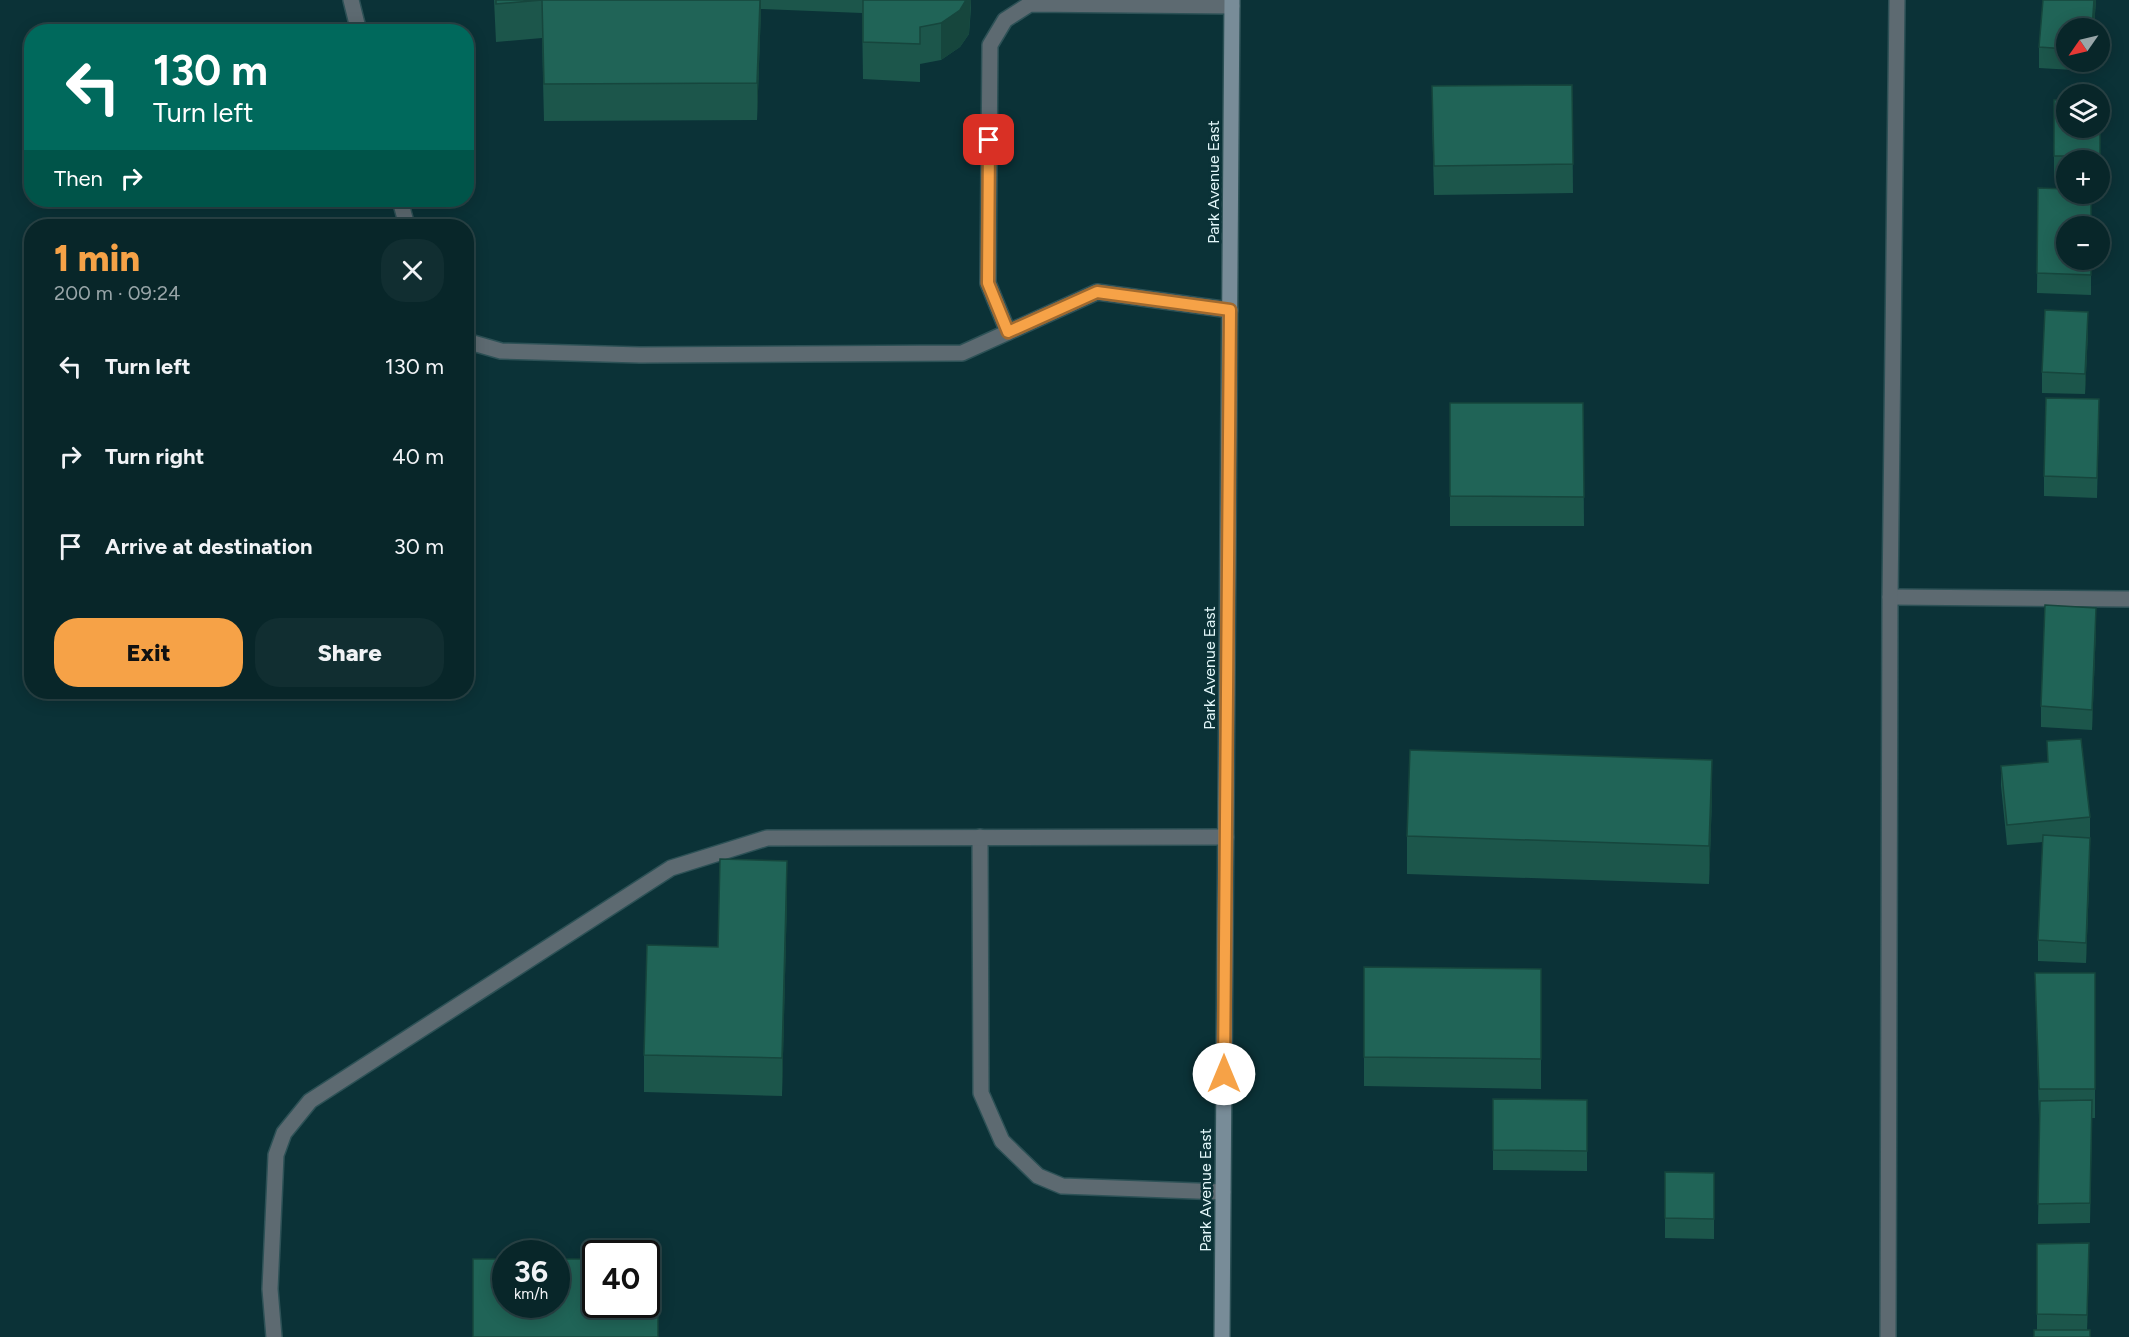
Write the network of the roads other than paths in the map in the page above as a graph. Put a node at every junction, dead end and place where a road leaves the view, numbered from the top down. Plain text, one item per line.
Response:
1 (351, 0) edge
2 (1897, 0) edge
3 (1232, 3) edge
4 (357, 24) edge
5 (1230, 310) junction
6 (1008, 332) junction
7 (474, 343) edge
8 (1890, 597) junction
9 (2129, 599) edge
10 (980, 837) junction
11 (1226, 837) junction
12 (1223, 1192) junction
13 (274, 1337) edge
14 (1222, 1337) edge
15 (1888, 1337) edge

1 - 4 lane
2 - 8 lane
3 - 5 street, Park Avenue East
3 - 6 lane
5 - 6 lane
5 - 11 street, Park Avenue East
6 - 7 lane
8 - 9 lane
8 - 15 lane
10 - 11 lane
10 - 12 lane
10 - 13 lane
11 - 12 street, Park Avenue East
12 - 14 street, Park Avenue East

